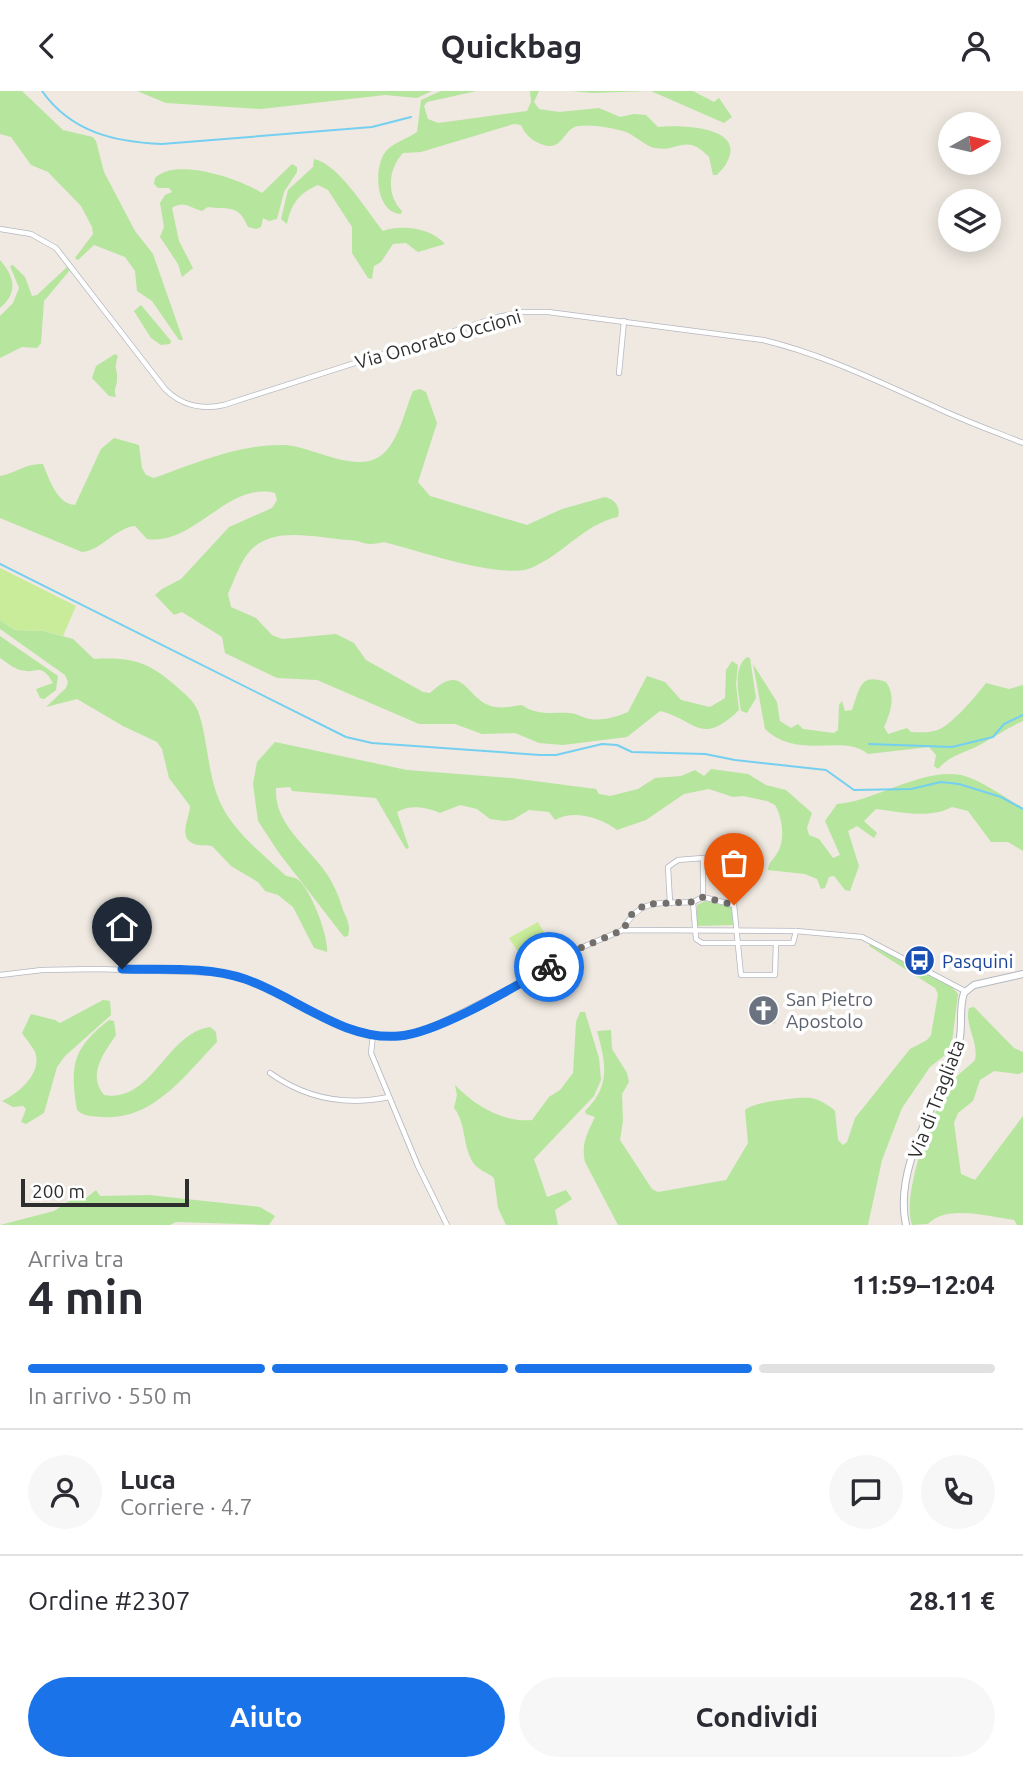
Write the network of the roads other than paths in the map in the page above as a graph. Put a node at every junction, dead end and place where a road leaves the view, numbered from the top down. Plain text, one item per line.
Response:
1 (0, 229) edge
2 (624, 321) junction
3 (619, 373) dead end
4 (1023, 443) edge
5 (703, 897) junction
6 (693, 902) junction
7 (670, 903) junction
8 (623, 930) junction
9 (695, 930) junction
10 (736, 931) junction
11 (796, 931) junction
12 (776, 943) junction
13 (738, 944) junction
14 (1023, 974) edge
15 (0, 975) edge
16 (965, 991) junction
17 (373, 1035) junction
18 (270, 1073) dead end
19 (389, 1097) junction
20 (447, 1225) edge
21 (906, 1225) edge

1 - 2 street, Via Onorato Occioni
2 - 3 street
2 - 4 street, Via Onorato Occioni
5 - 6 street
5 - 7 street
5 - 10 street
6 - 7 street
6 - 9 street
7 - 8 street
8 - 9 street
8 - 17 street
9 - 10 street
9 - 13 street
10 - 11 street
10 - 13 street
11 - 12 street
11 - 16 street
12 - 13 street
12 - 13 street
14 - 16 street
15 - 17 street
16 - 21 street, Via di Tragliata
17 - 19 street
18 - 19 street
19 - 20 street

